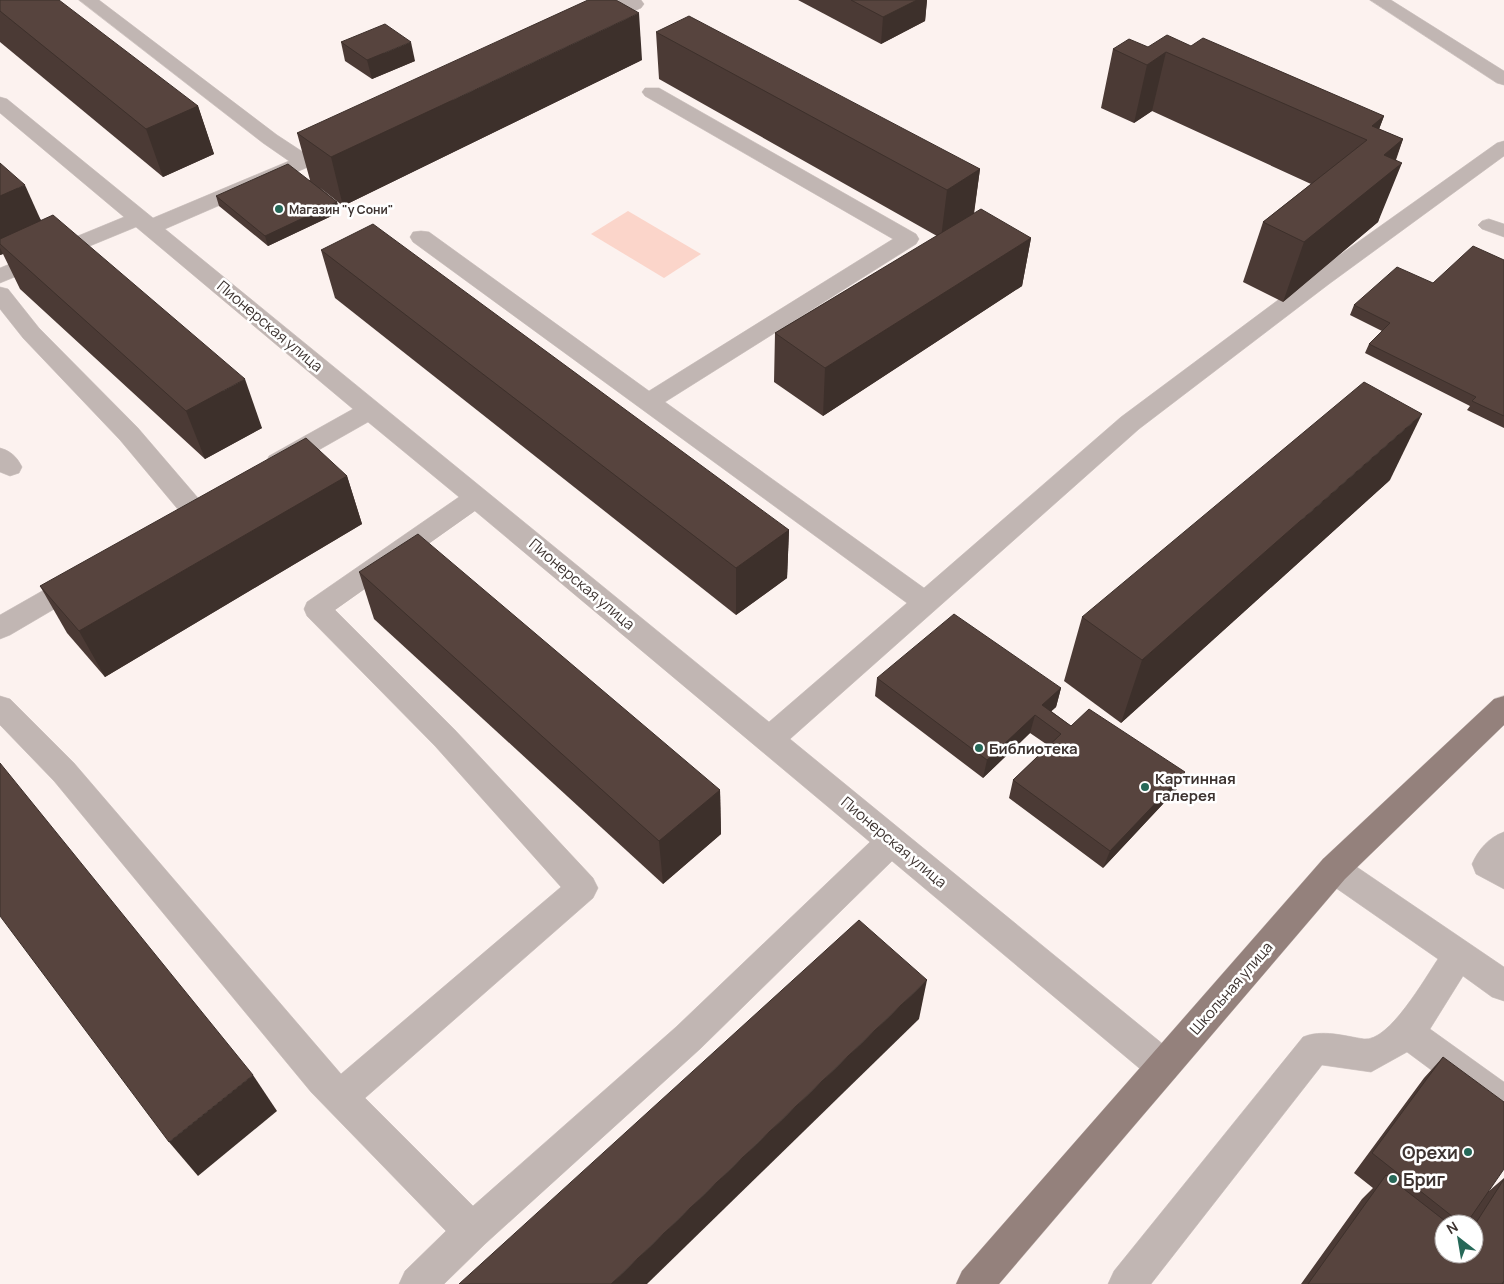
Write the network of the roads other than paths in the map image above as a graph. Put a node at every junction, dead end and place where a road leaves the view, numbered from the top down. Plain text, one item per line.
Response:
1 (88, 0) edge
2 (627, 0) edge
3 (1379, 0) edge
4 (579, 30) edge
5 (1504, 79) edge
6 (652, 92) dead end
7 (0, 103) edge
8 (354, 140) edge
9 (1504, 147) edge
10 (305, 162) junction
11 (145, 223) junction
12 (421, 237) dead end
13 (0, 276) edge
14 (0, 294) edge
15 (648, 402) junction
16 (372, 410) junction
17 (259, 473) edge
18 (477, 497) junction
19 (195, 512) edge
20 (103, 568) edge
21 (924, 602) junction
22 (0, 628) edge
23 (0, 707) edge
24 (1504, 707) edge
25 (770, 740) junction
26 (892, 841) junction
27 (1504, 845) edge
28 (1334, 869) junction
29 (1504, 875) edge
30 (1459, 956) junction
31 (1504, 986) edge
32 (1408, 1033) junction
33 (1163, 1066) junction
34 (340, 1097) junction
35 (1504, 1103) edge
36 (472, 1231) junction
37 (418, 1284) edge
38 (975, 1284) edge
39 (1127, 1284) edge

1 - 10 street
2 - 4 street
3 - 5 street
6 - 15 street
7 - 11 street, Пионерская улица
8 - 10 street
9 - 21 street
10 - 11 street
11 - 13 street
11 - 16 street, Пионерская улица
12 - 15 street
14 - 19 street
15 - 21 street
16 - 17 street
16 - 18 street, Пионерская улица
18 - 25 street, Пионерская улица
18 - 34 street
20 - 22 street
21 - 25 street
23 - 34 street
24 - 28 main road, Школьная улица
25 - 26 street, Пионерская улица
26 - 33 street, Пионерская улица
26 - 36 street
27 - 29 street
28 - 30 street
28 - 33 main road, Школьная улица
30 - 31 street
30 - 32 street
32 - 35 street
32 - 39 street
33 - 38 main road, Школьная улица
34 - 36 street
36 - 37 street

